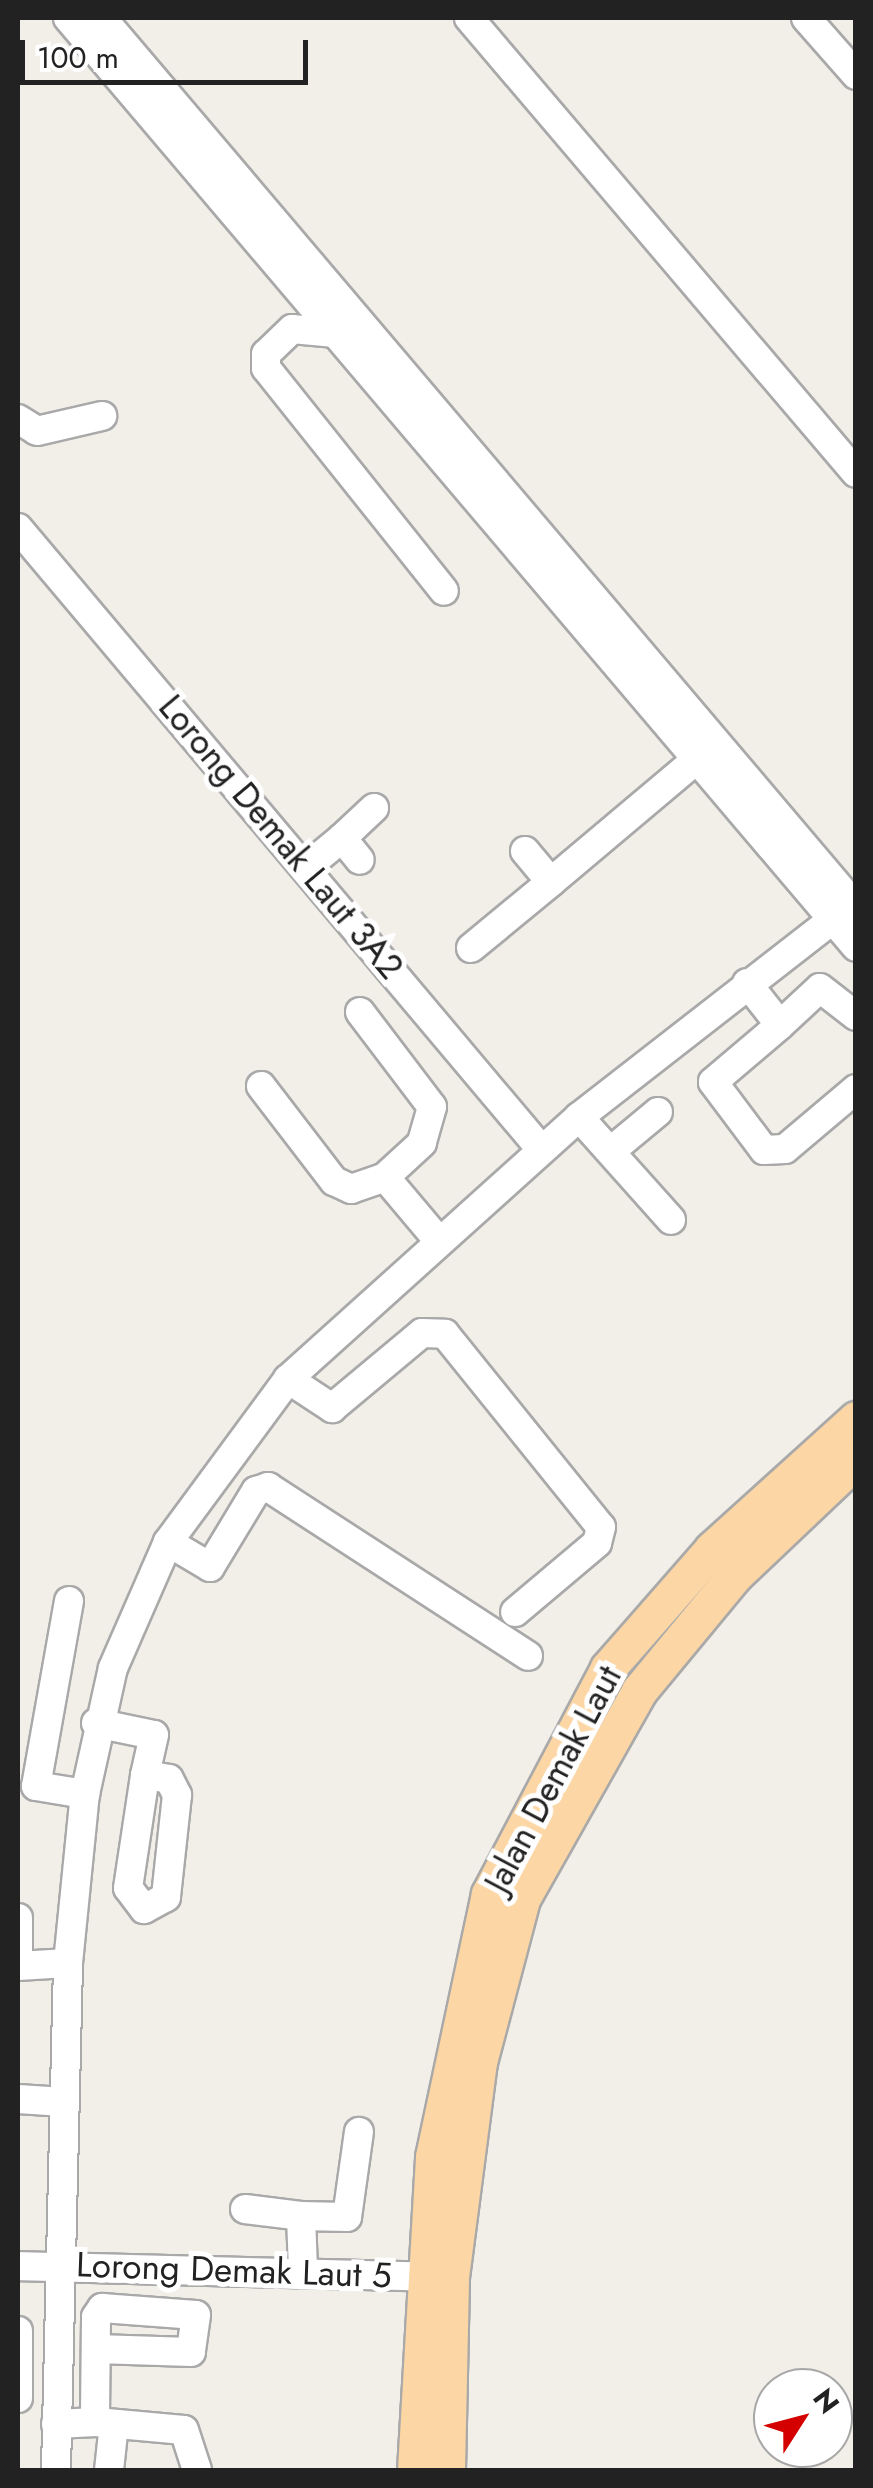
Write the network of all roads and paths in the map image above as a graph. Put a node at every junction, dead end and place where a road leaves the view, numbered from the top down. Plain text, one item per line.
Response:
1 (68, 18) edge
2 (102, 18) edge
3 (469, 18) edge
4 (806, 18) edge
5 (856, 76) edge
6 (334, 333) junction
7 (102, 416) dead end
8 (18, 419) edge
9 (856, 474) edge
10 (18, 528) edge
11 (444, 592) dead end
12 (696, 760) junction
13 (374, 808) dead end
14 (342, 838) junction
15 (525, 850) dead end
16 (360, 860) dead end
17 (308, 866) junction
18 (856, 872) edge
19 (814, 878) junction
20 (550, 882) junction
21 (849, 908) edge
22 (472, 948) dead end
23 (856, 950) edge
24 (790, 951) junction
25 (747, 984) junction
26 (360, 1012) dead end
27 (856, 1016) edge
28 (780, 1025) junction
29 (261, 1086) dead end
30 (856, 1089) edge
31 (658, 1112) dead end
32 (579, 1117) junction
33 (541, 1149) junction
34 (611, 1151) junction
35 (385, 1177) junction
36 (671, 1220) dead end
37 (438, 1240) junction
38 (288, 1379) junction
39 (856, 1419) edge
40 (856, 1460) edge
41 (168, 1542) junction
42 (69, 1601) dead end
43 (515, 1612) dead end
44 (528, 1656) dead end
45 (96, 1723) junction
46 (145, 1775) dead end
47 (27, 1786) edge
48 (86, 1794) junction
49 (18, 1918) edge
50 (68, 1963) junction
51 (18, 1966) edge
52 (18, 2100) edge
53 (64, 2102) junction
54 (358, 2132) dead end
55 (246, 2210) dead end
56 (301, 2216) junction
57 (58, 2265) junction
58 (18, 2266) edge
59 (304, 2271) junction
60 (436, 2277) junction
61 (18, 2332) edge
62 (96, 2349) dead end
63 (18, 2398) edge
64 (105, 2423) junction
65 (56, 2424) junction
66 (56, 2470) edge
67 (109, 2470) edge
68 (196, 2470) edge
69 (415, 2470) edge
70 (447, 2470) edge

1 - 6 street
2 - 19 street
3 - 9 street
4 - 5 street
6 - 11 street
6 - 12 street
7 - 8 street
10 - 17 street, Lorong Demak Laut 3A2
12 - 19 street
12 - 20 street
13 - 14 street
14 - 16 street
14 - 17 street
15 - 20 street
17 - 33 street, Lorong Demak Laut 3A2
18 - 19 street
19 - 21 street
19 - 24 street
20 - 22 street
21 - 23 street
21 - 24 street
23 - 24 street
24 - 25 street
25 - 28 street
25 - 32 street
26 - 35 street
27 - 28 street
28 - 30 street
29 - 35 street
31 - 34 street
32 - 33 street
32 - 34 street
33 - 37 street
34 - 36 street
35 - 37 street
37 - 38 street
38 - 41 street
38 - 43 street
39 - 60 main road, Jalan Demak Laut
40 - 60 main road, Jalan Demak Laut
41 - 44 street
41 - 45 street
42 - 47 street
45 - 46 street
45 - 48 street
47 - 48 street
48 - 50 street
49 - 51 street
50 - 51 street
50 - 53 street
52 - 53 street
53 - 57 street
54 - 56 street
55 - 56 street
56 - 59 street
57 - 58 street, Lorong Demak Laut 5
57 - 59 street, Lorong Demak Laut 5
57 - 65 street
59 - 60 street, Lorong Demak Laut 5
60 - 69 main road, Jalan Demak Laut
60 - 70 main road, Jalan Demak Laut
61 - 63 street
62 - 64 street
64 - 65 street
64 - 67 street
64 - 68 street
65 - 66 street

